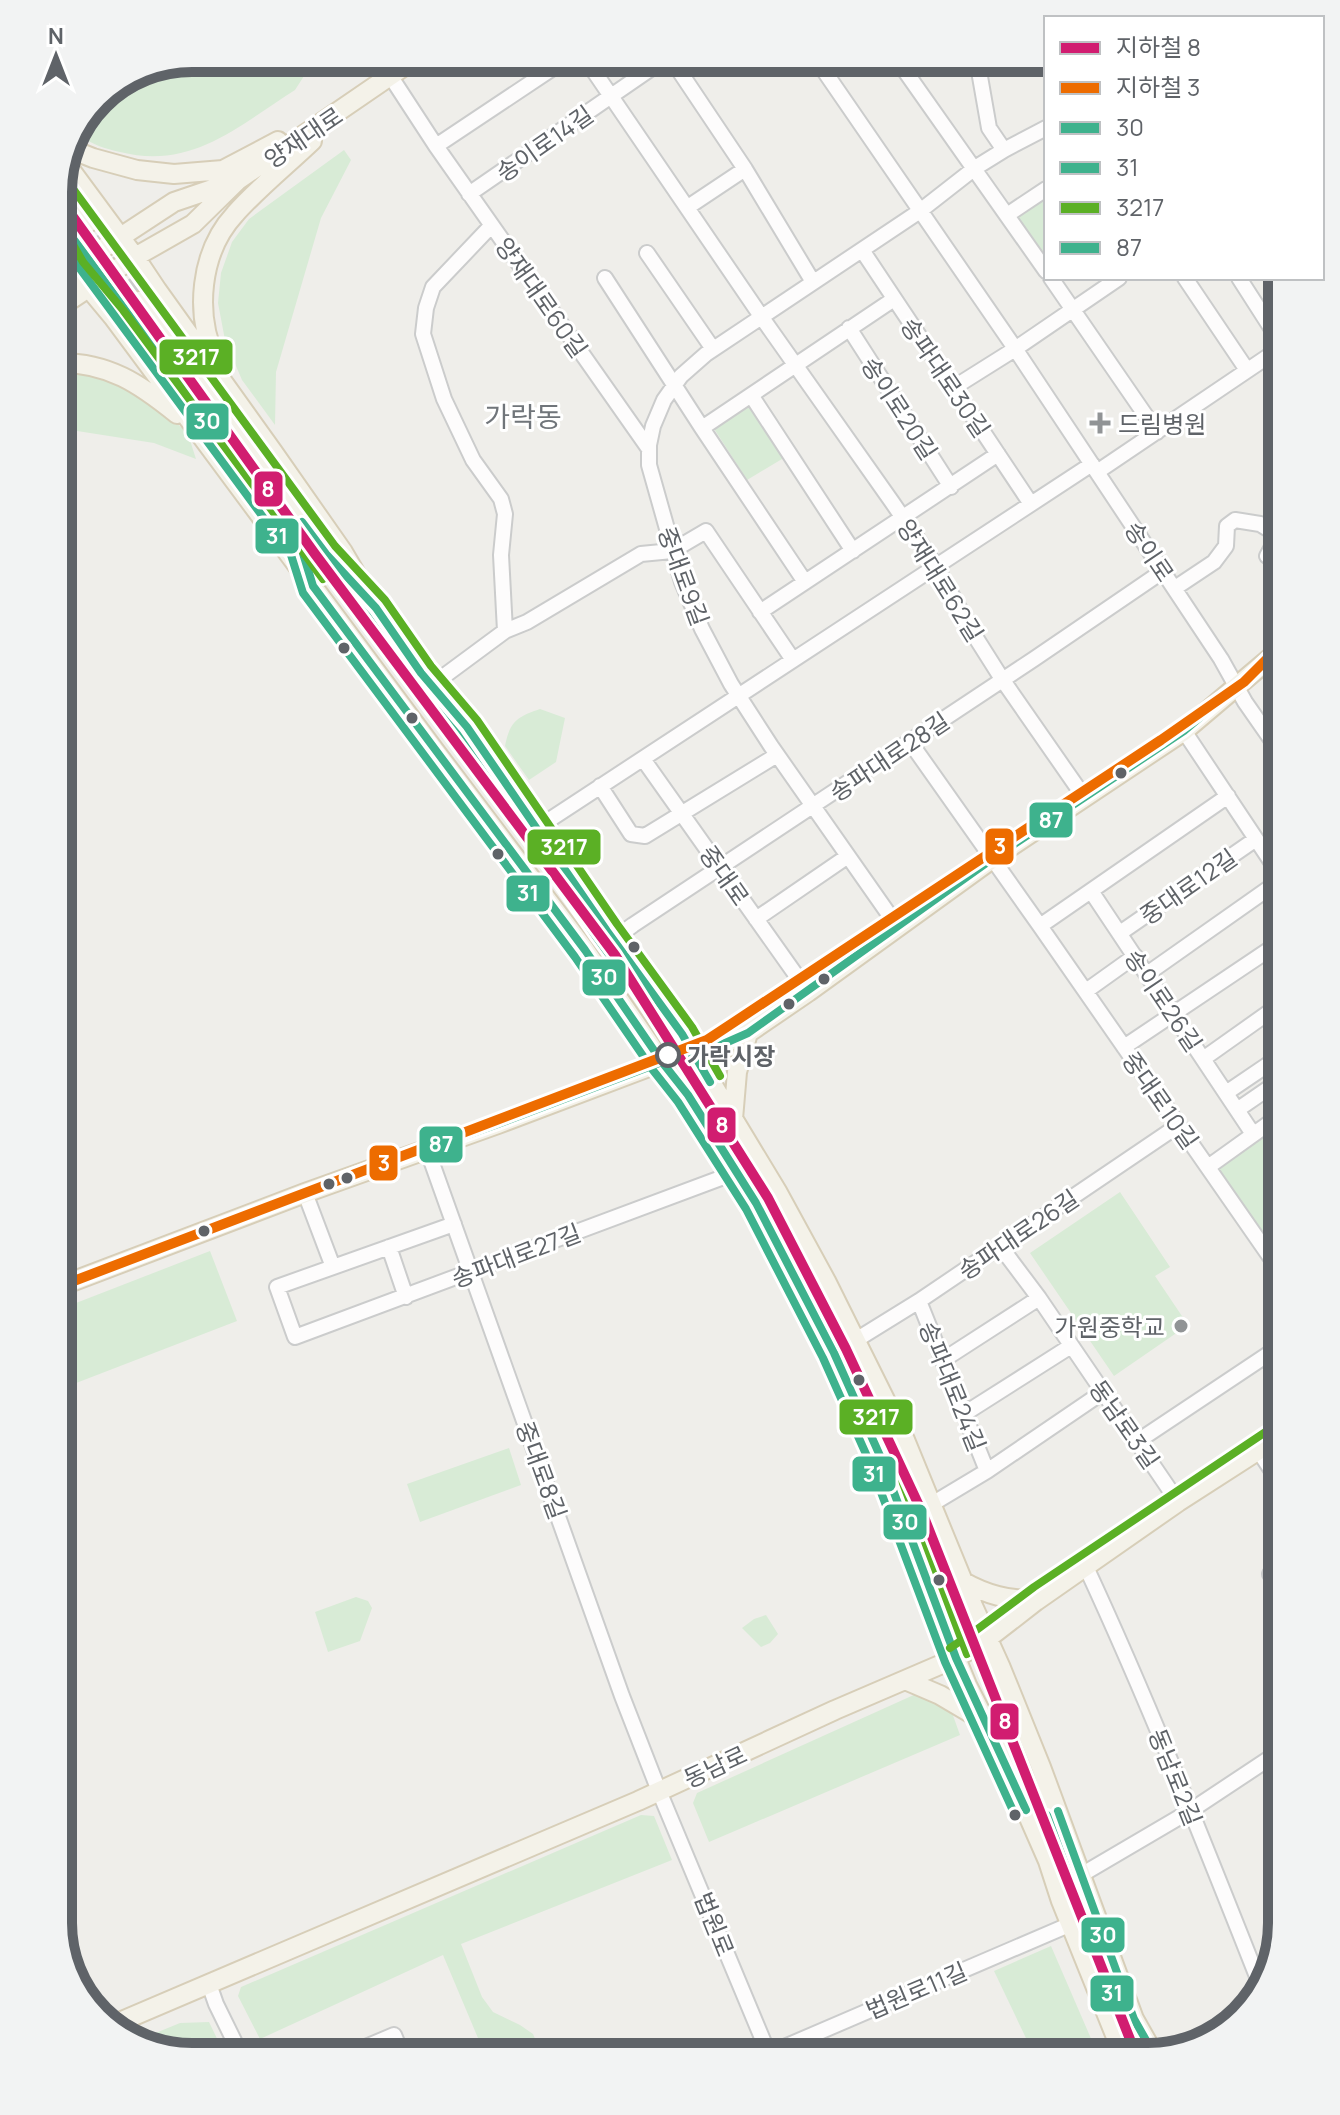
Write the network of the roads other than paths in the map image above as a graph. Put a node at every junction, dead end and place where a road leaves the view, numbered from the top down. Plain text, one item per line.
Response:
1 (397, 72) edge
2 (399, 72) edge
3 (547, 72) edge
4 (594, 72) edge
5 (646, 72) edge
6 (680, 72) edge
7 (825, 72) edge
8 (906, 72) edge
9 (977, 72) edge
10 (611, 96) junction
11 (356, 101) junction
12 (1044, 129) edge
13 (436, 146) junction
14 (1004, 150) junction
15 (79, 152) edge
16 (975, 168) junction
17 (745, 169) junction
18 (74, 174) edge
19 (238, 180) junction
20 (1044, 190) edge
21 (469, 194) junction
22 (688, 207) junction
23 (920, 211) junction
24 (100, 212) junction
25 (1007, 215) junction
26 (491, 226) junction
27 (72, 232) edge
28 (120, 237) junction
29 (862, 250) junction
30 (647, 253) dead end
31 (135, 257) junction
32 (1044, 263) edge
33 (72, 269) edge
34 (72, 277) edge
35 (605, 278) dead end
36 (1052, 280) edge
37 (1116, 280) edge
38 (1186, 280) edge
39 (1240, 280) edge
40 (813, 282) junction
41 (89, 287) junction
42 (157, 290) junction
43 (72, 299) edge
44 (894, 299) junction
45 (127, 310) junction
46 (1073, 310) junction
47 (762, 317) junction
48 (1268, 324) edge
49 (849, 328) junction
50 (713, 349) junction
51 (1015, 349) junction
52 (1268, 356) edge
53 (72, 364) edge
54 (795, 364) junction
55 (1247, 370) junction
56 (674, 385) junction
57 (953, 388) junction
58 (751, 395) junction
59 (238, 404) junction
60 (702, 428) junction
61 (1157, 432) junction
62 (201, 435) junction
63 (649, 449) junction
64 (998, 454) junction
65 (1094, 468) junction
66 (951, 487) junction
67 (1031, 504) junction
68 (903, 518) junction
69 (1268, 529) edge
70 (672, 551) junction
71 (853, 551) junction
72 (936, 566) junction
73 (1163, 571) junction
74 (805, 582) junction
75 (313, 586) junction
76 (1175, 588) junction
77 (376, 608) junction
78 (760, 612) junction
79 (505, 631) junction
80 (793, 660) junction
81 (1268, 660) edge
82 (1002, 679) junction
83 (432, 685) junction
84 (1237, 687) junction
85 (738, 696) junction
86 (1268, 730) edge
87 (1184, 731) junction
88 (910, 742) junction
89 (777, 755) junction
90 (643, 759) junction
91 (600, 786) junction
92 (1228, 796) junction
93 (1084, 797) junction
94 (813, 806) junction
95 (682, 814) junction
96 (537, 828) junction
97 (1256, 839) junction
98 (848, 856) junction
99 (1268, 857) edge
100 (992, 859) junction
101 (720, 868) junction
102 (1268, 889) edge
103 (1091, 891) junction
104 (756, 919) junction
105 (897, 926) junction
106 (1040, 926) junction
107 (1120, 933) junction
108 (614, 939) junction
109 (1268, 950) edge
110 (1135, 956) junction
111 (1147, 974) junction
112 (1086, 991) junction
113 (808, 992) junction
114 (1268, 1013) edge
115 (1174, 1014) junction
116 (748, 1033) junction
117 (1124, 1047) junction
118 (692, 1052) junction
119 (1203, 1059) junction
120 (662, 1062) junction
121 (1268, 1064) edge
122 (1268, 1089) edge
123 (1226, 1093) junction
124 (1237, 1110) junction
125 (733, 1119) junction
126 (1268, 1124) edge
127 (1179, 1125) junction
128 (1253, 1134) junction
129 (427, 1149) junction
130 (1208, 1167) junction
131 (737, 1172) junction
132 (305, 1193) junction
133 (454, 1224) junction
134 (1000, 1246) junction
135 (389, 1247) junction
136 (1268, 1254) edge
137 (333, 1267) junction
138 (471, 1273) junction
139 (72, 1282) edge
140 (406, 1297) junction
141 (1039, 1298) junction
142 (919, 1301) junction
143 (856, 1340) junction
144 (1071, 1346) junction
145 (1268, 1354) edge
146 (943, 1360) junction
147 (1103, 1392) junction
148 (964, 1414) junction
149 (1138, 1441) junction
150 (1268, 1444) edge
151 (1258, 1450) junction
152 (1268, 1465) edge
153 (987, 1471) junction
154 (1178, 1502) junction
155 (932, 1504) junction
156 (1086, 1567) junction
157 (962, 1581) junction
158 (1036, 1601) junction
159 (987, 1639) junction
160 (956, 1658) junction
161 (905, 1680) junction
162 (986, 1721) junction
163 (1268, 1759) edge
164 (659, 1791) junction
165 (1190, 1811) junction
166 (1081, 1875) junction
167 (1071, 1924) junction
168 (1256, 1975) edge
169 (209, 1984) junction
170 (122, 2021) edge
171 (235, 2043) edge
172 (375, 2043) edge
173 (397, 2043) edge
174 (761, 2043) edge
175 (796, 2043) edge
176 (1118, 2043) edge
177 (1143, 2043) edge

1 - 11 main road, 양재대로
2 - 13 street, 양재대로60길
3 - 13 street
4 - 10 street, 양재대로62길
5 - 10 street, 송이로14길
6 - 17 street
7 - 23 street, 송이로
8 - 16 street
9 - 14 street
10 - 21 street, 송이로14길
10 - 22 street, 양재대로62길
11 - 15 main road
11 - 19 main road, 양재대로
11 - 59 main road
12 - 14 street, 중대로9길
13 - 21 street, 양재대로60길
14 - 16 street, 중대로9길
16 - 23 street, 중대로9길
16 - 25 street
17 - 22 street
17 - 40 street
18 - 24 main road
19 - 28 main road, 양재대로
19 - 31 main road, 양재대로
20 - 25 street
21 - 26 street, 양재대로60길
22 - 47 street, 양재대로62길
23 - 29 street, 중대로9길
23 - 51 street, 송이로
24 - 27 main road
24 - 28 main road
25 - 32 street
26 - 63 street, 양재대로60길
26 - 79 street
28 - 31 main road
28 - 33 main road, 양재대로
29 - 40 street, 중대로9길
29 - 44 street, 송파대로30길
30 - 50 street
31 - 41 main road, 양재대로
31 - 42 main road
34 - 41 main road
35 - 56 street
36 - 46 street
37 - 46 street
38 - 55 street
39 - 48 street
40 - 47 street, 중대로9길
41 - 43 main road, 양재대로
41 - 45 main road
42 - 45 main road
42 - 59 main road
44 - 49 street
44 - 57 street, 송파대로30길
45 - 62 main road
45 - 75 main road
45 - 77 main road
46 - 51 street
46 - 61 street
47 - 50 street, 중대로9길
47 - 54 street, 양재대로62길
49 - 54 street
49 - 66 street, 송이로20길
50 - 56 street, 중대로9길
51 - 57 street
51 - 65 street, 송이로
52 - 55 street
53 - 62 main road
54 - 58 street
54 - 68 street, 양재대로62길
55 - 61 street
56 - 60 street
56 - 63 street, 중대로9길
57 - 64 street, 송파대로30길
58 - 60 street
58 - 71 street
59 - 77 main road
60 - 74 street
61 - 65 street
62 - 75 main road
63 - 70 street, 중대로9길
64 - 66 street, 송이로20길
64 - 67 street, 송파대로30길
65 - 67 street
65 - 73 street, 송이로
66 - 68 street, 송이로20길
67 - 72 street
68 - 71 street, 송이로20길
68 - 72 street, 양재대로62길
69 - 76 street
70 - 78 street
70 - 79 street
70 - 85 street, 중대로9길
71 - 74 street, 송이로20길
72 - 80 street
72 - 82 street, 양재대로62길
73 - 76 street, 송이로
73 - 82 street, 송파대로28길
74 - 78 street, 송이로20길
75 - 120 main road
76 - 84 street, 송이로
77 - 83 main road
78 - 80 street
79 - 83 street
80 - 85 street
81 - 84 main road
82 - 88 street, 송파대로28길
82 - 93 street, 양재대로62길
83 - 96 main road
84 - 86 street, 송이로
84 - 87 main road
85 - 89 street, 중대로9길
85 - 90 street
87 - 92 street, 중대로12길
87 - 93 main road
88 - 94 street, 송파대로28길
88 - 100 street
89 - 94 street, 중대로9길
89 - 95 street
90 - 91 street
90 - 95 street, 중대로
91 - 95 street
91 - 96 street
92 - 97 street, 중대로12길
92 - 103 street
93 - 100 main road
94 - 98 street, 중대로9길
94 - 101 street, 송파대로28길
95 - 101 street, 중대로
96 - 108 main road
97 - 99 street, 중대로12길
97 - 107 street, 중대로12길
98 - 104 street
98 - 105 street, 중대로9길
100 - 105 main road
100 - 106 street, 중대로10길
101 - 104 street, 중대로
101 - 108 street, 송파대로28길
102 - 111 street, 중대로12길
103 - 106 street
103 - 107 street, 송이로26길
104 - 113 street, 중대로
105 - 113 main road
106 - 112 street, 중대로10길
107 - 110 street, 송이로26길
108 - 118 main road
109 - 115 street
110 - 111 street, 송이로26길
110 - 112 street
111 - 115 street, 송이로26길
112 - 117 street, 중대로10길
113 - 116 main road
114 - 119 street
115 - 117 street
115 - 119 street, 송이로26길
116 - 118 main road
116 - 125 main road
117 - 127 street, 중대로10길
118 - 120 main road
118 - 125 main road
119 - 123 street, 송이로26길
120 - 129 main road
120 - 131 main road
121 - 123 street
122 - 124 street
123 - 124 street, 송이로26길
124 - 128 street, 송이로26길
125 - 143 main road
126 - 128 street
127 - 130 street, 중대로10길
127 - 134 street, 송파대로26길
128 - 130 street
129 - 132 main road
129 - 133 street, 중대로8길
130 - 136 street, 중대로10길
131 - 138 street, 송파대로27길
131 - 160 main road
132 - 137 street
132 - 139 main road
133 - 135 street
133 - 138 street, 중대로8길
134 - 141 street, 동남로3길
134 - 142 street, 송파대로26길
135 - 137 street
135 - 140 street
137 - 140 street, 송파대로27길
138 - 140 street, 송파대로27길
138 - 164 street, 중대로8길
141 - 144 street, 동남로3길
141 - 146 street
142 - 143 street, 송파대로26길
142 - 146 street, 송파대로24길
143 - 155 main road
144 - 147 street, 동남로3길
144 - 148 street
145 - 149 street
146 - 148 street, 송파대로24길
147 - 149 street, 동남로3길
147 - 153 street, 송파대로24길
148 - 153 street, 송파대로24길
149 - 154 street, 동남로3길
150 - 151 main road, 동남로
151 - 152 street
151 - 154 main road, 동남로
153 - 155 street, 송파대로24길
154 - 156 main road, 동남로
155 - 157 main road
156 - 158 main road, 동남로
156 - 165 street, 동남로2길
157 - 158 main road
157 - 159 main road
158 - 159 main road, 동남로
159 - 160 main road, 동남로
159 - 166 main road
160 - 161 main road, 동남로
160 - 162 main road
161 - 162 main road
161 - 164 main road, 동남로
162 - 167 main road
163 - 165 street
164 - 169 main road, 동남로
164 - 174 street, 법원로
165 - 166 street
165 - 168 street, 동남로2길
166 - 177 main road
167 - 175 street, 법원로11길
167 - 176 main road
169 - 170 main road, 동남로
169 - 171 street
172 - 173 street

